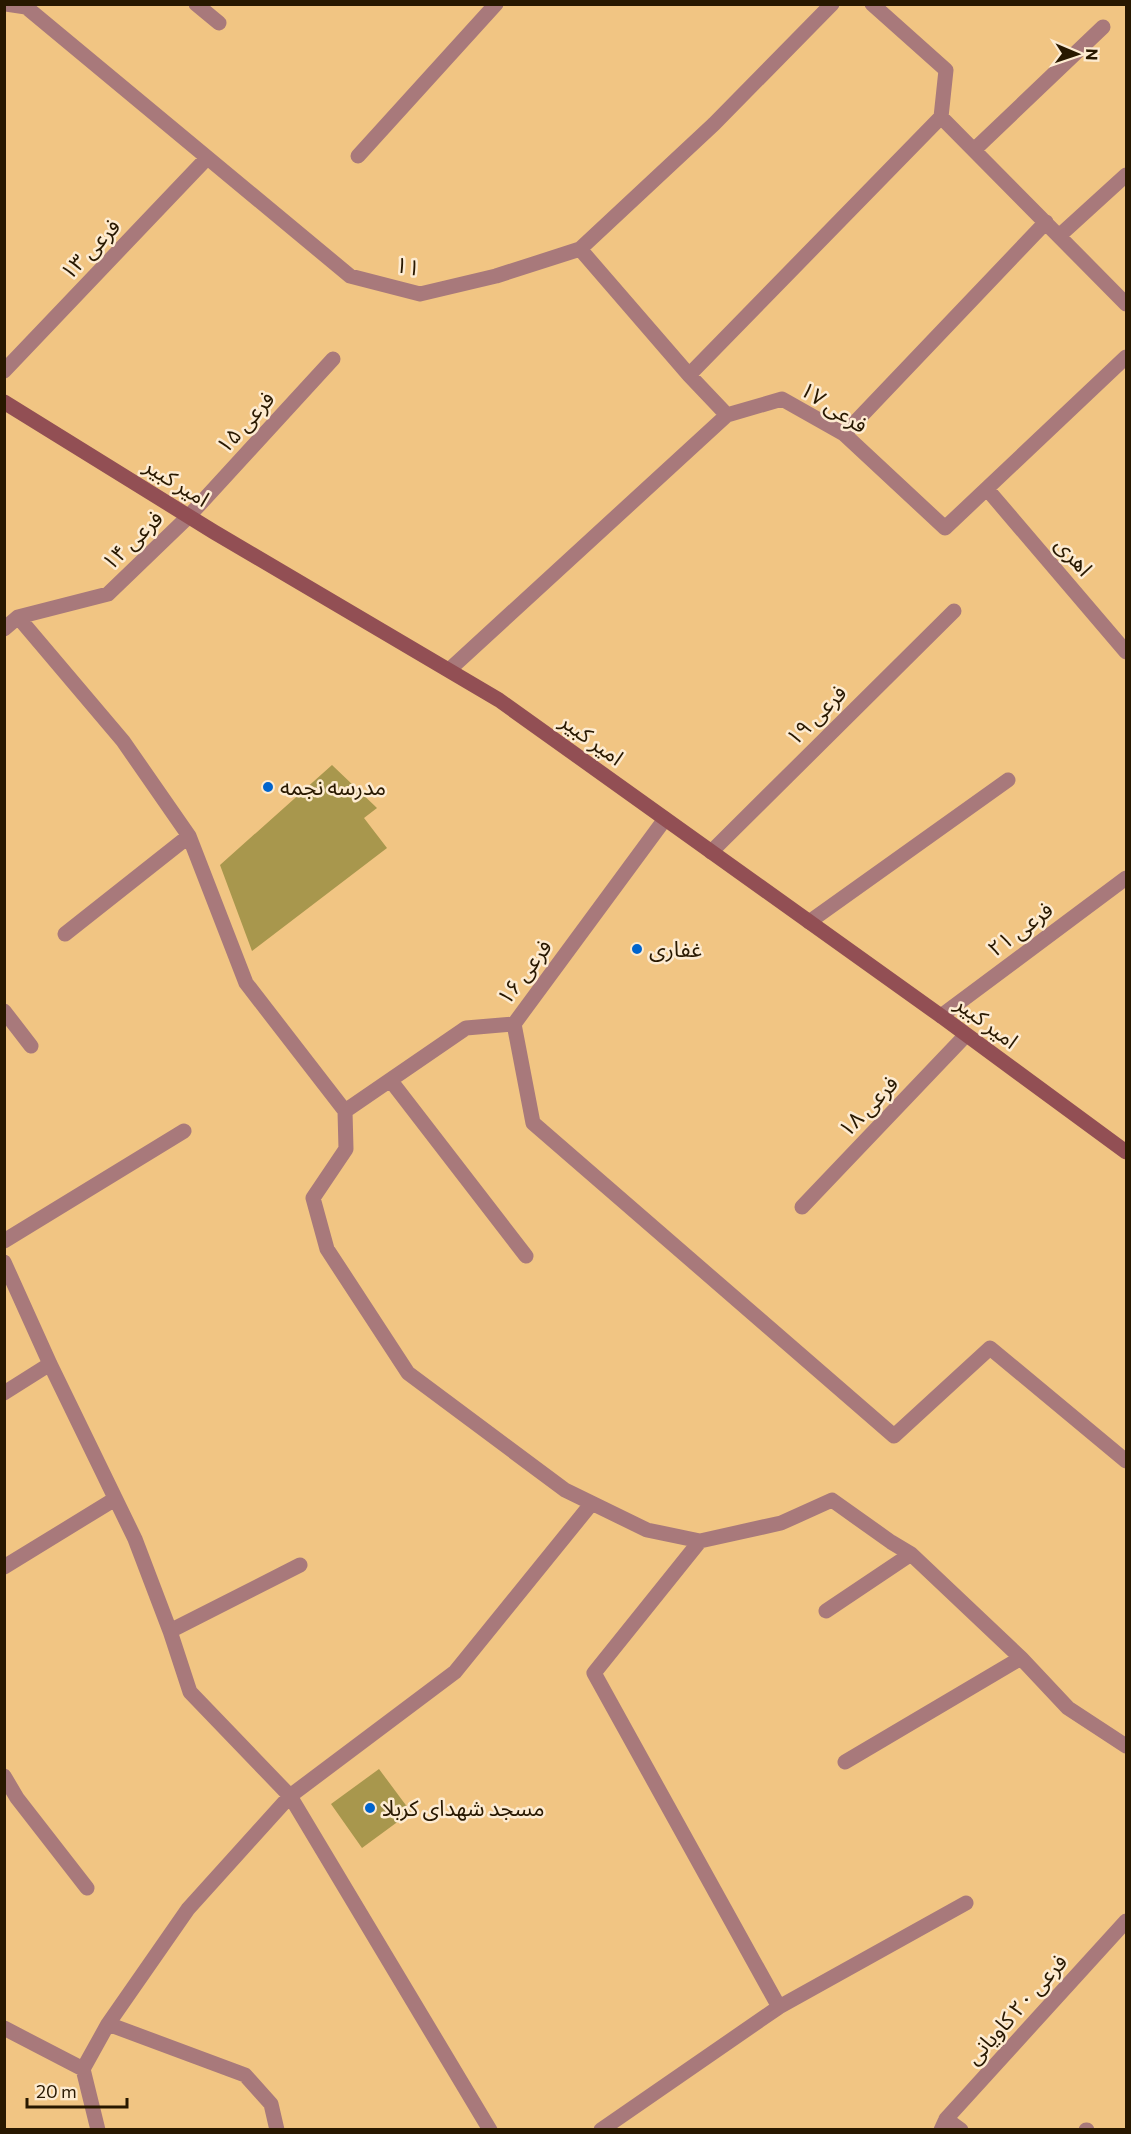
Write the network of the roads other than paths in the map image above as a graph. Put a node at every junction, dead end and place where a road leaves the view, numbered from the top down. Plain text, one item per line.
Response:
1 (6, 4) edge
2 (196, 4) edge
3 (496, 4) edge
4 (832, 4) edge
5 (872, 4) edge
6 (219, 23) dead end
7 (1102, 27) dead end
8 (941, 117) junction
9 (974, 150) junction
10 (358, 156) dead end
11 (207, 158) junction
12 (1126, 175) edge
13 (1046, 222) junction
14 (1059, 236) junction
15 (580, 249) junction
16 (1126, 304) edge
17 (1126, 357) edge
18 (333, 359) dead end
19 (4, 371) edge
20 (689, 375) junction
21 (4, 402) edge
22 (727, 415) junction
23 (844, 434) junction
24 (987, 489) junction
25 (189, 516) junction
26 (954, 611) dead end
27 (18, 617) junction
28 (4, 629) edge
29 (1126, 652) edge
30 (449, 670) junction
31 (1008, 780) dead end
32 (664, 819) junction
33 (189, 836) junction
34 (711, 852) junction
35 (1126, 878) edge
36 (809, 922) junction
37 (65, 933) dead end
38 (4, 1011) edge
39 (941, 1016) junction
40 (514, 1024) junction
41 (966, 1035) junction
42 (31, 1047) dead end
43 (391, 1081) junction
44 (345, 1111) junction
45 (184, 1131) dead end
46 (1126, 1152) edge
47 (802, 1207) dead end
48 (4, 1241) edge
49 (526, 1256) dead end
50 (4, 1262) edge
51 (50, 1364) junction
52 (4, 1393) edge
53 (1126, 1461) edge
54 (115, 1499) junction
55 (592, 1503) junction
56 (700, 1541) junction
57 (911, 1554) junction
58 (300, 1565) dead end
59 (4, 1567) edge
60 (826, 1611) dead end
61 (170, 1631) junction
62 (1021, 1658) junction
63 (1126, 1746) edge
64 (845, 1762) dead end
65 (4, 1776) edge
66 (290, 1796) junction
67 (87, 1888) dead end
68 (966, 1903) dead end
69 (1126, 1921) edge
70 (779, 2007) junction
71 (108, 2024) junction
72 (4, 2028) edge
73 (83, 2069) junction
74 (944, 2124) edge
75 (98, 2130) edge
76 (278, 2130) edge
77 (490, 2130) edge
78 (601, 2130) edge
79 (961, 2130) edge

1 - 11 street, ۱۱
2 - 6 street
3 - 10 street
4 - 15 street, ۱۱
5 - 8 street
7 - 9 street
8 - 9 street
8 - 20 street
9 - 13 street
11 - 15 street, ۱۱
11 - 19 street, فرعی ۱۳
12 - 14 street
13 - 14 street
13 - 23 street
14 - 16 street
15 - 20 street
17 - 24 street, فرعی ۱۷
18 - 25 street, فرعی ۱۵
20 - 22 street
21 - 25 main road, امیر کبیر
22 - 23 street, فرعی ۱۷
22 - 30 street, فرعی ۱۷
23 - 24 street, فرعی ۱۷
24 - 29 street, اهری
25 - 27 street, فرعی ۱۴
25 - 30 main road, امیر کبیر
26 - 34 street, فرعی ۱۹
27 - 28 street, فرعی ۱۴
27 - 33 street
30 - 32 main road, امیر کبیر
31 - 36 street
32 - 34 main road, امیر کبیر
32 - 40 street, فرعی ۱۶
33 - 37 street
33 - 44 street
34 - 36 main road, امیر کبیر
35 - 39 street, فرعی ۲۱
36 - 39 main road, امیر کبیر
38 - 42 street
39 - 41 main road, امیر کبیر
40 - 43 street, فرعی ۱۶
40 - 53 street
41 - 46 main road, امیر کبیر
41 - 47 street, فرعی ۱۸
43 - 44 street, فرعی ۱۶
43 - 49 street
44 - 55 street
45 - 48 street
50 - 51 street
51 - 52 street
51 - 54 street
54 - 59 street
54 - 61 street
55 - 56 street
55 - 66 street
56 - 57 street
56 - 70 street
57 - 60 street
57 - 62 street
58 - 61 street
61 - 66 street
62 - 63 street
62 - 64 street
65 - 67 street
66 - 71 street
66 - 77 street
68 - 70 street
69 - 74 street, فرعی ۲۰ کاویانی
70 - 78 street
71 - 73 street
71 - 76 street
72 - 73 street
73 - 75 street
74 - 79 street

